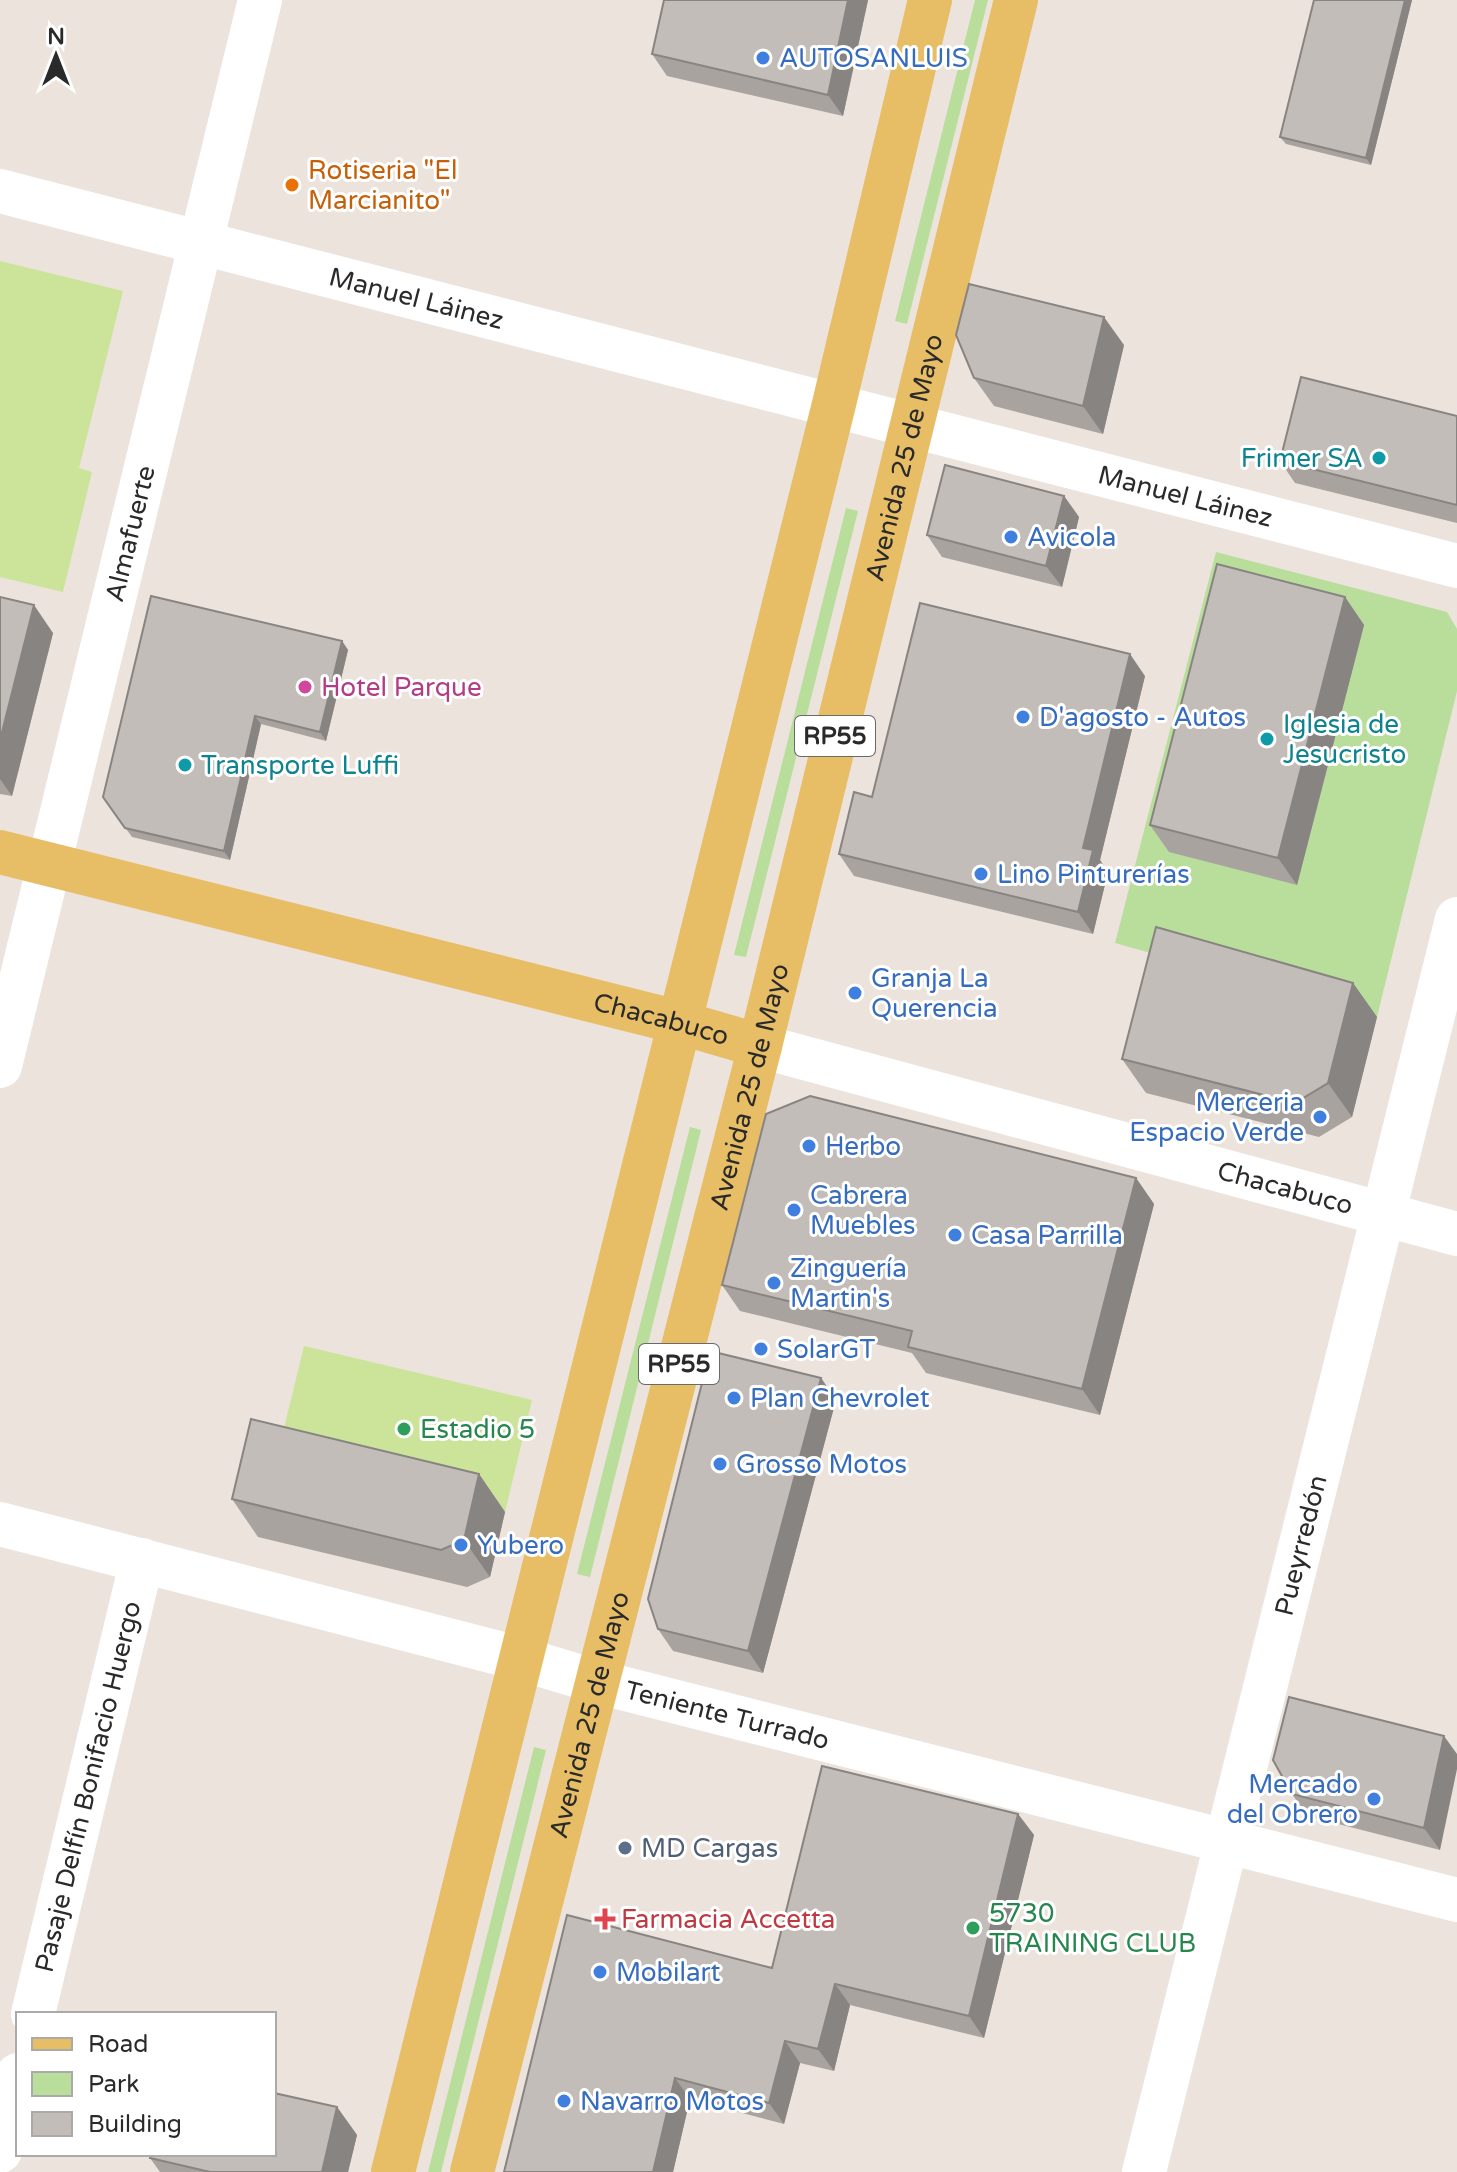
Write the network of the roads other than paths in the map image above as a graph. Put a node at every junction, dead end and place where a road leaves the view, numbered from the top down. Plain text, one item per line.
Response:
1 (260, 0) edge
2 (930, 0) edge
3 (1016, 0) edge
4 (0, 191) edge
5 (202, 242) junction
6 (834, 404) junction
7 (912, 426) junction
8 (1457, 566) edge
9 (0, 852) edge
10 (50, 865) junction
11 (1457, 919) edge
12 (678, 1022) junction
13 (760, 1046) junction
14 (0, 1066) edge
15 (1382, 1213) junction
16 (1457, 1234) edge
17 (0, 1524) edge
18 (142, 1560) junction
19 (518, 1658) junction
20 (598, 1682) junction
21 (1227, 1839) junction
22 (1457, 1900) edge
23 (33, 2012) edge
24 (16, 2083) edge
25 (0, 2151) edge
26 (393, 2172) edge
27 (472, 2172) edge
28 (1144, 2172) edge

1 - 5 street, Almafuerte
2 - 6 main road, RP55
3 - 7 main road, Avenida 25 de Mayo / RP55
4 - 5 street, Manuel Láinez
5 - 6 street, Manuel Láinez
5 - 10 street, Almafuerte
6 - 7 street, Manuel Láinez
6 - 12 main road, RP55
7 - 8 street, Manuel Láinez
7 - 13 main road, Avenida 25 de Mayo / RP55
9 - 10 main road, Chacabuco
10 - 12 main road, Chacabuco
10 - 14 street, Almafuerte
11 - 15 street, Pueyrredón
12 - 13 main road, Chacabuco
12 - 19 main road, RP55
13 - 15 street, Chacabuco
13 - 20 main road, Avenida 25 de Mayo / RP55
15 - 16 street, Chacabuco
15 - 21 street, Pueyrredón
17 - 18 street, Teniente Turrado
18 - 19 street, Teniente Turrado
18 - 23 street, Pasaje Delfín Bonifacio Huergo
19 - 20 street, Teniente Turrado
19 - 26 main road, RP55
20 - 21 street, Teniente Turrado
20 - 27 main road, Avenida 25 de Mayo / RP55
21 - 22 street, Teniente Turrado
21 - 28 street, Pueyrredón
24 - 25 street

